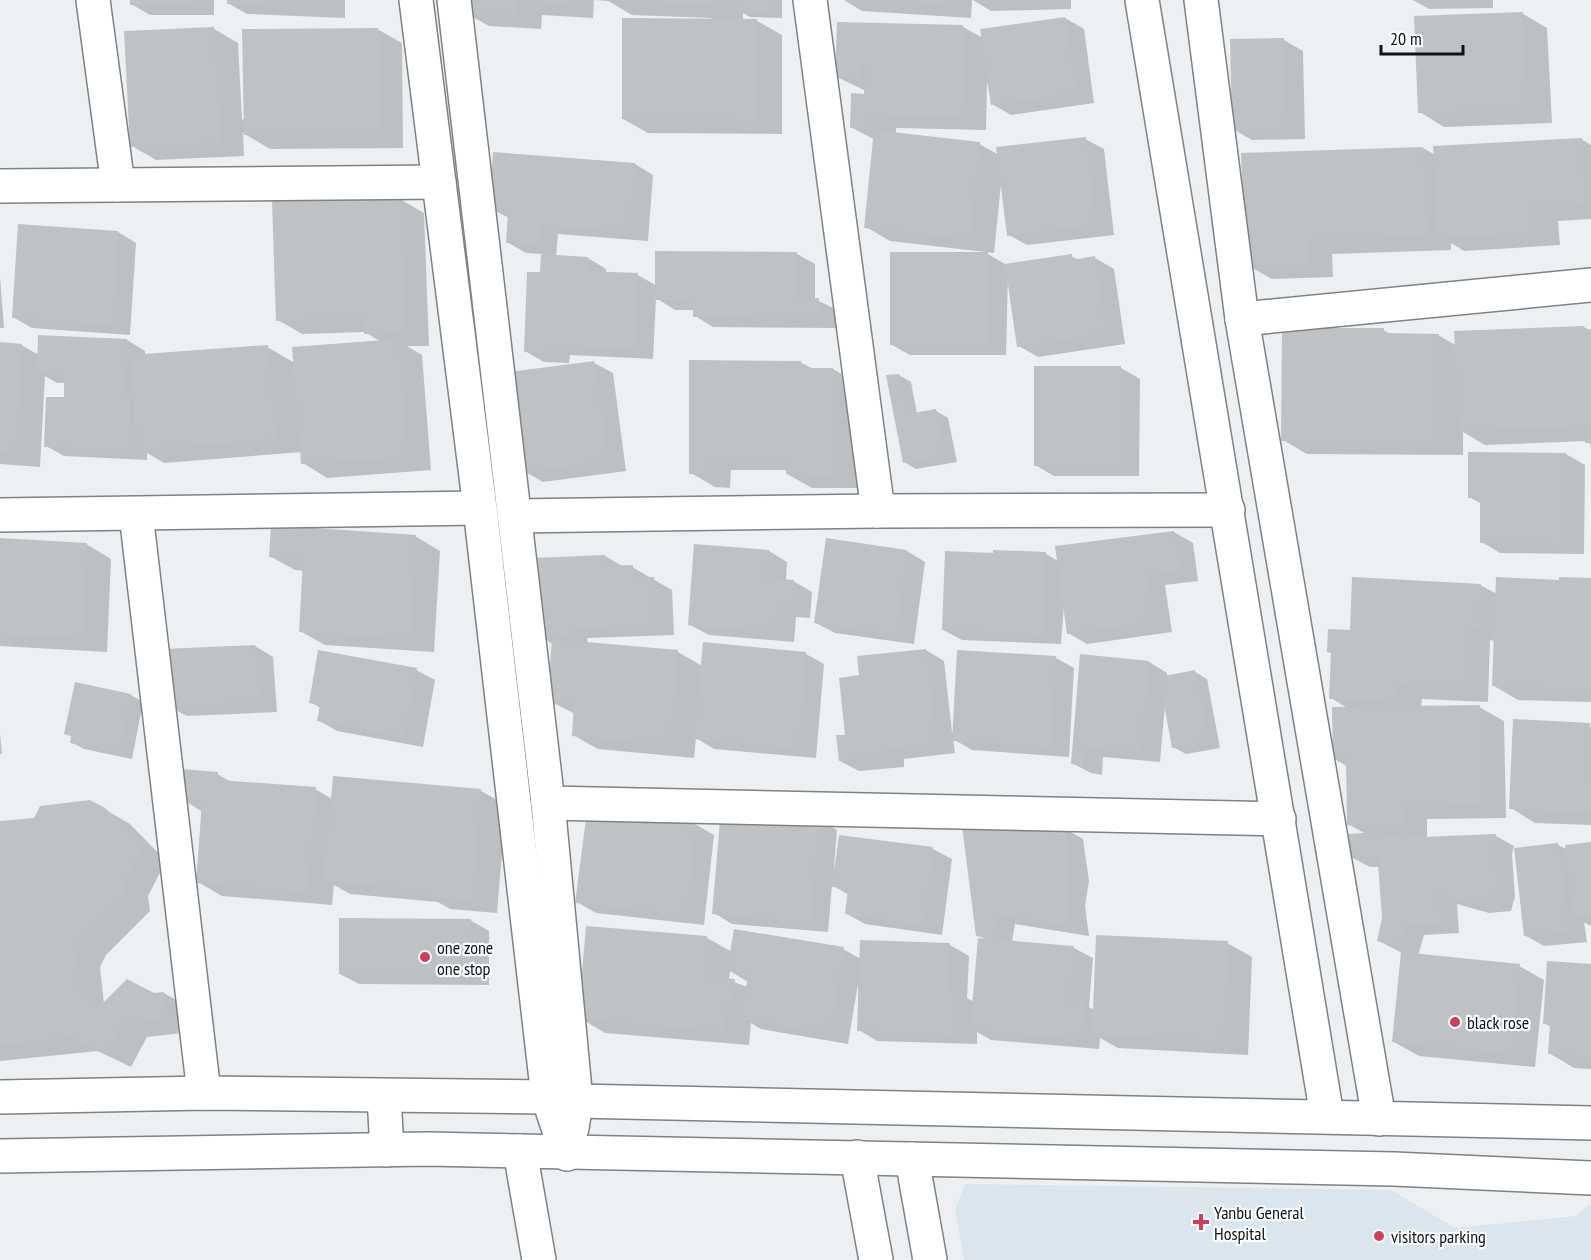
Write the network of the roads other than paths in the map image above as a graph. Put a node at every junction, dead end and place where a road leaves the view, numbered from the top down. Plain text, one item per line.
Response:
1 (93, 0) edge
2 (416, 0) edge
3 (454, 0) edge
4 (810, 0) edge
5 (1142, 0) edge
6 (1201, 0) edge
7 (439, 182) junction
8 (118, 185) junction
9 (0, 186) edge
10 (1591, 285) edge
11 (1242, 319) junction
12 (480, 508) junction
13 (1228, 510) junction
14 (878, 511) junction
15 (136, 514) junction
16 (0, 515) edge
17 (514, 516) junction
18 (548, 802) junction
19 (1279, 819) junction
20 (204, 1093) junction
21 (384, 1096) junction
22 (0, 1097) edge
23 (562, 1099) junction
24 (1327, 1116) junction
25 (1379, 1119) junction
26 (1591, 1123) edge
27 (387, 1150) junction
28 (520, 1151) junction
29 (567, 1154) junction
30 (0, 1156) edge
31 (857, 1157) junction
32 (912, 1159) junction
33 (1591, 1178) edge
34 (539, 1260) edge
35 (876, 1260) edge
36 (930, 1260) edge

1 - 8 street
2 - 7 street
3 - 17 street
4 - 14 street
5 - 13 street
6 - 11 street
7 - 8 street
7 - 12 street
8 - 9 street
10 - 11 street
11 - 25 street
12 - 15 street
12 - 23 street
13 - 14 street
13 - 19 street
14 - 17 street
15 - 16 street
15 - 20 street
17 - 18 street
18 - 19 street
18 - 23 street
19 - 24 street
20 - 21 street
20 - 22 street
21 - 23 street
21 - 27 street
23 - 24 street
23 - 29 street
24 - 25 street
25 - 26 street
27 - 28 street
27 - 30 street
28 - 29 street
28 - 34 street
29 - 31 street
31 - 32 street
31 - 35 street
32 - 33 street
32 - 36 street

